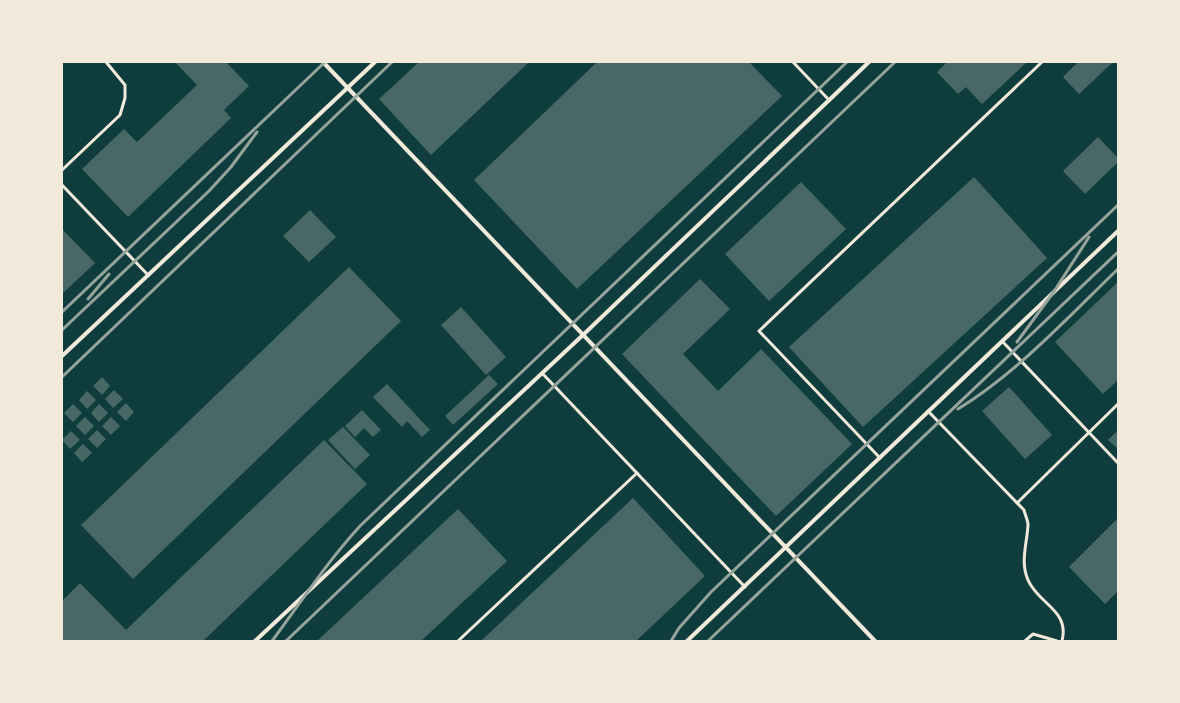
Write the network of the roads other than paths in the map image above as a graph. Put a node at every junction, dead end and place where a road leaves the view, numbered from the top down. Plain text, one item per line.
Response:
1 (106, 62) edge
2 (323, 62) edge
3 (375, 62) edge
4 (793, 62) edge
5 (869, 62) edge
6 (1042, 62) edge
7 (348, 89) junction
8 (829, 100) junction
9 (62, 170) edge
10 (62, 185) edge
11 (1118, 231) edge
12 (148, 275) junction
13 (584, 334) junction
14 (1002, 341) junction
15 (62, 356) edge
16 (542, 373) junction
17 (1118, 404) edge
18 (928, 410) junction
19 (1089, 432) junction
20 (880, 458) junction
21 (1118, 463) edge
22 (637, 474) junction
23 (1016, 502) junction
24 (786, 548) junction
25 (745, 587) junction
26 (255, 641) edge
27 (458, 641) edge
28 (686, 641) edge
29 (875, 641) edge
30 (1025, 641) edge
31 (1057, 641) edge
32 (1062, 641) edge

1 - 9 lane
2 - 7 street
3 - 7 street
4 - 8 lane
5 - 8 street
6 - 20 lane
7 - 12 street
7 - 13 street
8 - 13 street
10 - 12 lane
11 - 14 street
12 - 15 street
13 - 16 street
13 - 24 street
14 - 18 street
14 - 19 lane
16 - 22 lane
16 - 26 street
17 - 19 lane
18 - 20 street
18 - 23 lane
19 - 21 lane
19 - 23 lane
20 - 24 street
22 - 25 lane
22 - 27 lane
23 - 32 lane
24 - 25 street
24 - 29 street
25 - 28 street
30 - 31 lane

